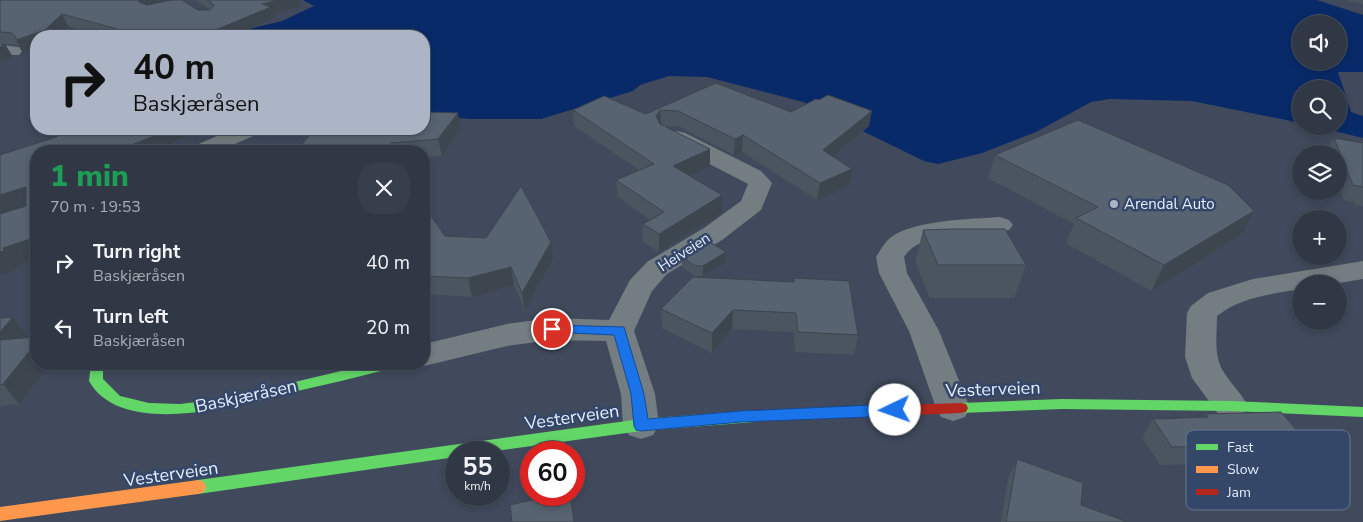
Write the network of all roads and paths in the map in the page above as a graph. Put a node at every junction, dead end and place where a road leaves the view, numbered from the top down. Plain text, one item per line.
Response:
1 (669, 133) edge
2 (237, 135) edge
3 (215, 145) edge
4 (1000, 225) dead end
5 (1363, 270) edge
6 (619, 330) junction
7 (430, 354) edge
8 (97, 370) edge
9 (364, 370) edge
10 (1231, 406) junction
11 (952, 408) junction
12 (1363, 412) edge
13 (641, 426) junction
14 (0, 514) edge

1 - 6 street, Heiveien
2 - 3 street
4 - 11 street
5 - 10 street
6 - 7 street
6 - 13 street
8 - 9 main road, Baskjæråsen
10 - 11 main road, Vesterveien
10 - 12 main road, Vesterveien
11 - 13 main road, Vesterveien
13 - 14 main road, Vesterveien

